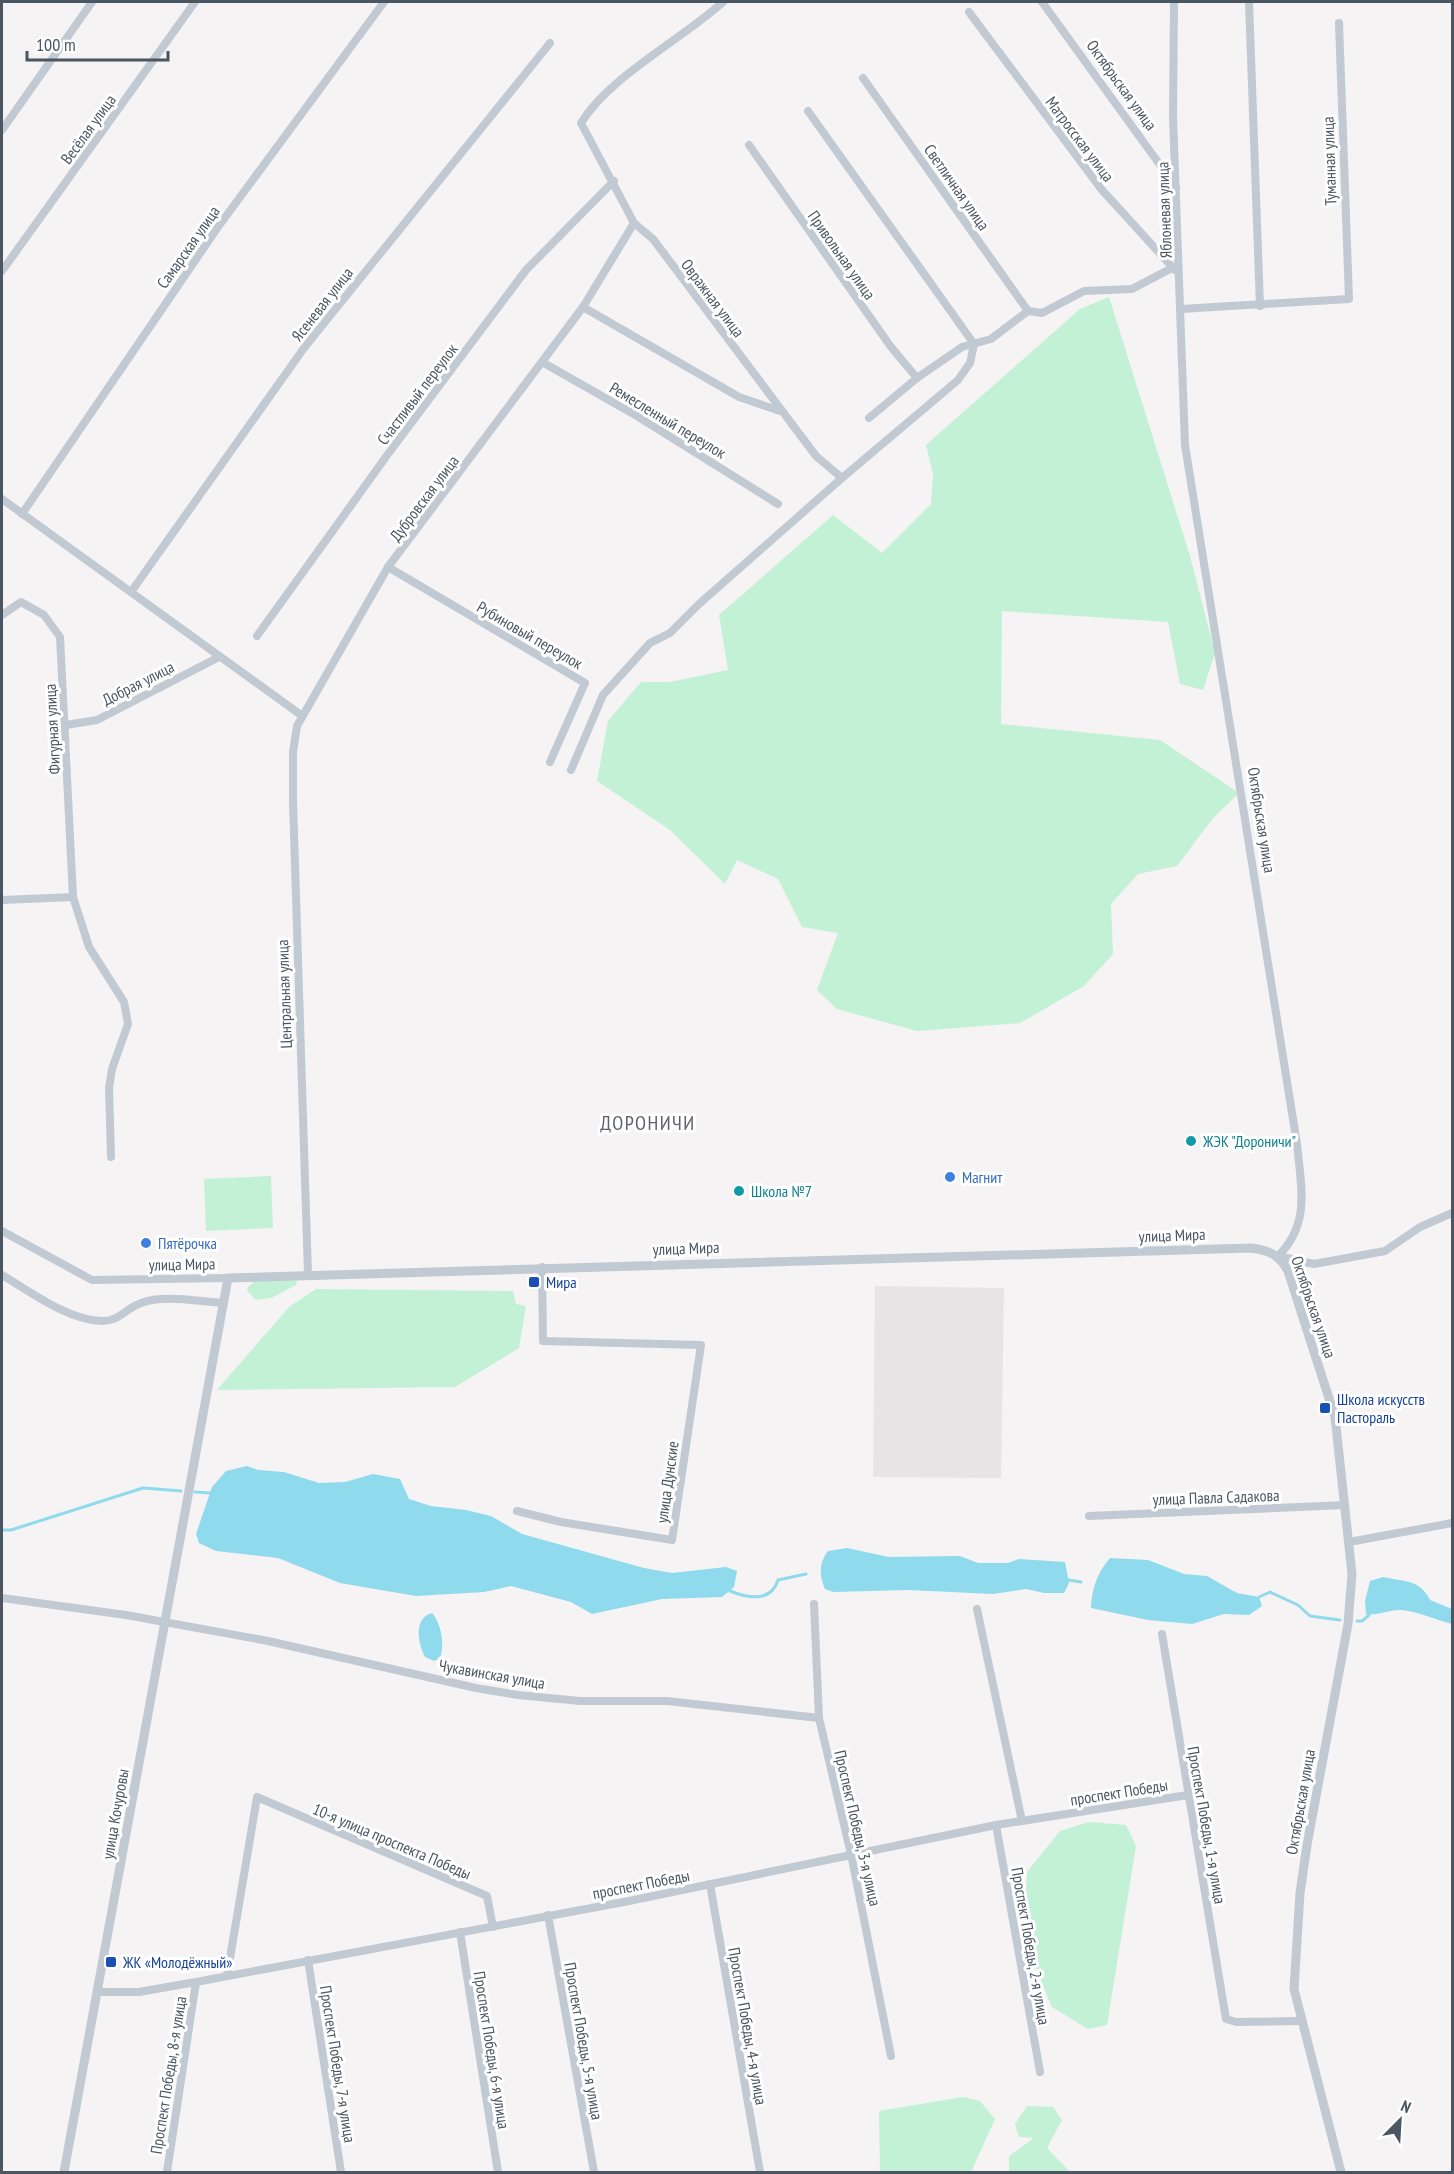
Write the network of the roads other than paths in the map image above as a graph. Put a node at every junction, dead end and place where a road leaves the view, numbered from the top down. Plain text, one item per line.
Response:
1 (92, 2) edge
2 (195, 2) edge
3 (384, 2) edge
4 (723, 2) edge
5 (1041, 2) edge
6 (1174, 2) edge
7 (1250, 2) edge
8 (969, 12) dead end
9 (1339, 23) dead end
10 (550, 43) dead end
11 (863, 78) dead end
12 (808, 111) dead end
13 (2, 130) edge
14 (749, 145) dead end
15 (614, 181) junction
16 (1176, 188) junction
17 (634, 223) junction
18 (1172, 268) junction
19 (2, 271) edge
20 (1180, 273) junction
21 (1260, 306) junction
22 (584, 307) junction
23 (1181, 309) junction
24 (1028, 311) junction
25 (974, 344) junction
26 (542, 362) junction
27 (917, 378) junction
28 (781, 411) junction
29 (868, 418) dead end
30 (842, 478) junction
31 (2, 499) edge
32 (778, 504) dead end
33 (22, 514) junction
34 (388, 567) junction
35 (131, 592) junction
36 (2, 615) edge
37 (257, 636) dead end
38 (219, 657) junction
39 (301, 715) junction
40 (66, 725) junction
41 (550, 762) dead end
42 (571, 770) dead end
43 (73, 897) junction
44 (2, 900) edge
45 (111, 1157) dead end
46 (1452, 1213) edge
47 (2, 1231) edge
48 (1278, 1257) junction
49 (542, 1267) junction
50 (308, 1274) junction
51 (2, 1275) edge
52 (228, 1278) junction
53 (224, 1303) junction
54 (1345, 1505) junction
55 (517, 1511) dead end
56 (1089, 1516) dead end
57 (1452, 1523) edge
58 (1349, 1542) junction
59 (2, 1598) edge
60 (814, 1604) dead end
61 (977, 1609) dead end
62 (165, 1624) junction
63 (1162, 1634) dead end
64 (819, 1718) junction
65 (1188, 1795) junction
66 (1022, 1821) junction
67 (996, 1825) junction
68 (851, 1854) junction
69 (710, 1884) junction
70 (548, 1915) junction
71 (493, 1927) junction
72 (460, 1932) junction
73 (308, 1960) junction
74 (227, 1976) junction
75 (196, 1982) junction
76 (98, 1992) junction
77 (1300, 2021) junction
78 (891, 2056) dead end
79 (1040, 2072) dead end
80 (64, 2172) edge
81 (167, 2172) edge
82 (341, 2172) edge
83 (498, 2172) edge
84 (594, 2172) edge
85 (760, 2172) edge
86 (1341, 2172) edge

1 - 13 street
2 - 19 street, Весёлая улица
3 - 33 street, Самарская улица
4 - 15 street, Овражная улица
5 - 16 street, Октябрьская улица
6 - 16 street, Яблоневая улица
7 - 21 street
8 - 18 street, Матросская улица
9 - 21 street, Туманная улица
10 - 35 street, Ясеневая улица
11 - 24 street, Светличная улица
12 - 25 street
14 - 27 street, Привольная улица
15 - 17 street, Овражная улица
15 - 37 street, Счастливый переулок
16 - 20 street, Яблоневая улица
17 - 22 street, Дубровская улица
17 - 28 street, Овражная улица
18 - 20 street, Матросская улица
18 - 24 street
20 - 23 street, Яблоневая улица
21 - 23 street
22 - 26 street, Дубровская улица
22 - 28 street
23 - 48 street, Октябрьская улица
24 - 25 street
25 - 27 street
25 - 30 street
26 - 32 street, Ремесленный переулок
26 - 34 street, Дубровская улица
27 - 29 street
28 - 30 street, Овражная улица
30 - 42 street
31 - 33 street
33 - 35 street
34 - 39 street, Дубровская улица
34 - 41 street, Рубиновый переулок
35 - 38 street
36 - 40 street, Фигурная улица
38 - 39 street
38 - 40 street, Добрая улица
39 - 50 street, Центральная улица
40 - 43 street, Фигурная улица
43 - 44 street
43 - 45 street, Фигурная улица
46 - 48 street
47 - 52 street, улица Мира
48 - 49 street, улица Мира
48 - 54 street, Октябрьская улица
49 - 50 street, улица Мира
49 - 55 street, улица Дунские
50 - 52 street, улица Мира
51 - 53 street
52 - 53 street, улица Кочуровы
53 - 62 street, улица Кочуровы
54 - 56 street, улица Павла Садакова
54 - 58 street, Октябрьская улица
57 - 58 street
58 - 77 street, Октябрьская улица
59 - 62 street
60 - 64 street, Проспект Победы, 3-я улица
61 - 66 street
62 - 64 street, Чукавинская улица
62 - 76 street, улица Кочуровы
63 - 65 street, Проспект Победы, 1-я улица
64 - 68 street, Проспект Победы, 3-я улица
65 - 66 street, проспект Победы
65 - 77 street, Проспект Победы, 1-я улица
66 - 67 street, проспект Победы
67 - 68 street, проспект Победы
67 - 79 street, Проспект Победы, 2-я улица
68 - 69 street, проспект Победы
68 - 78 street, Проспект Победы, 3-я улица
69 - 70 street, проспект Победы
69 - 85 street, Проспект Победы, 4-я улица
70 - 71 street, проспект Победы
70 - 84 street, Проспект Победы, 5-я улица
71 - 72 street, проспект Победы
71 - 74 street, 10-я улица проспекта Победы
72 - 73 street, проспект Победы
72 - 83 street, Проспект Победы, 6-я улица
73 - 74 street, проспект Победы
73 - 82 street, Проспект Победы, 7-я улица
74 - 75 street, проспект Победы
75 - 76 street, проспект Победы
75 - 81 street, Проспект Победы, 8-я улица
76 - 80 street, улица Кочуровы
77 - 86 street, Октябрьская улица

